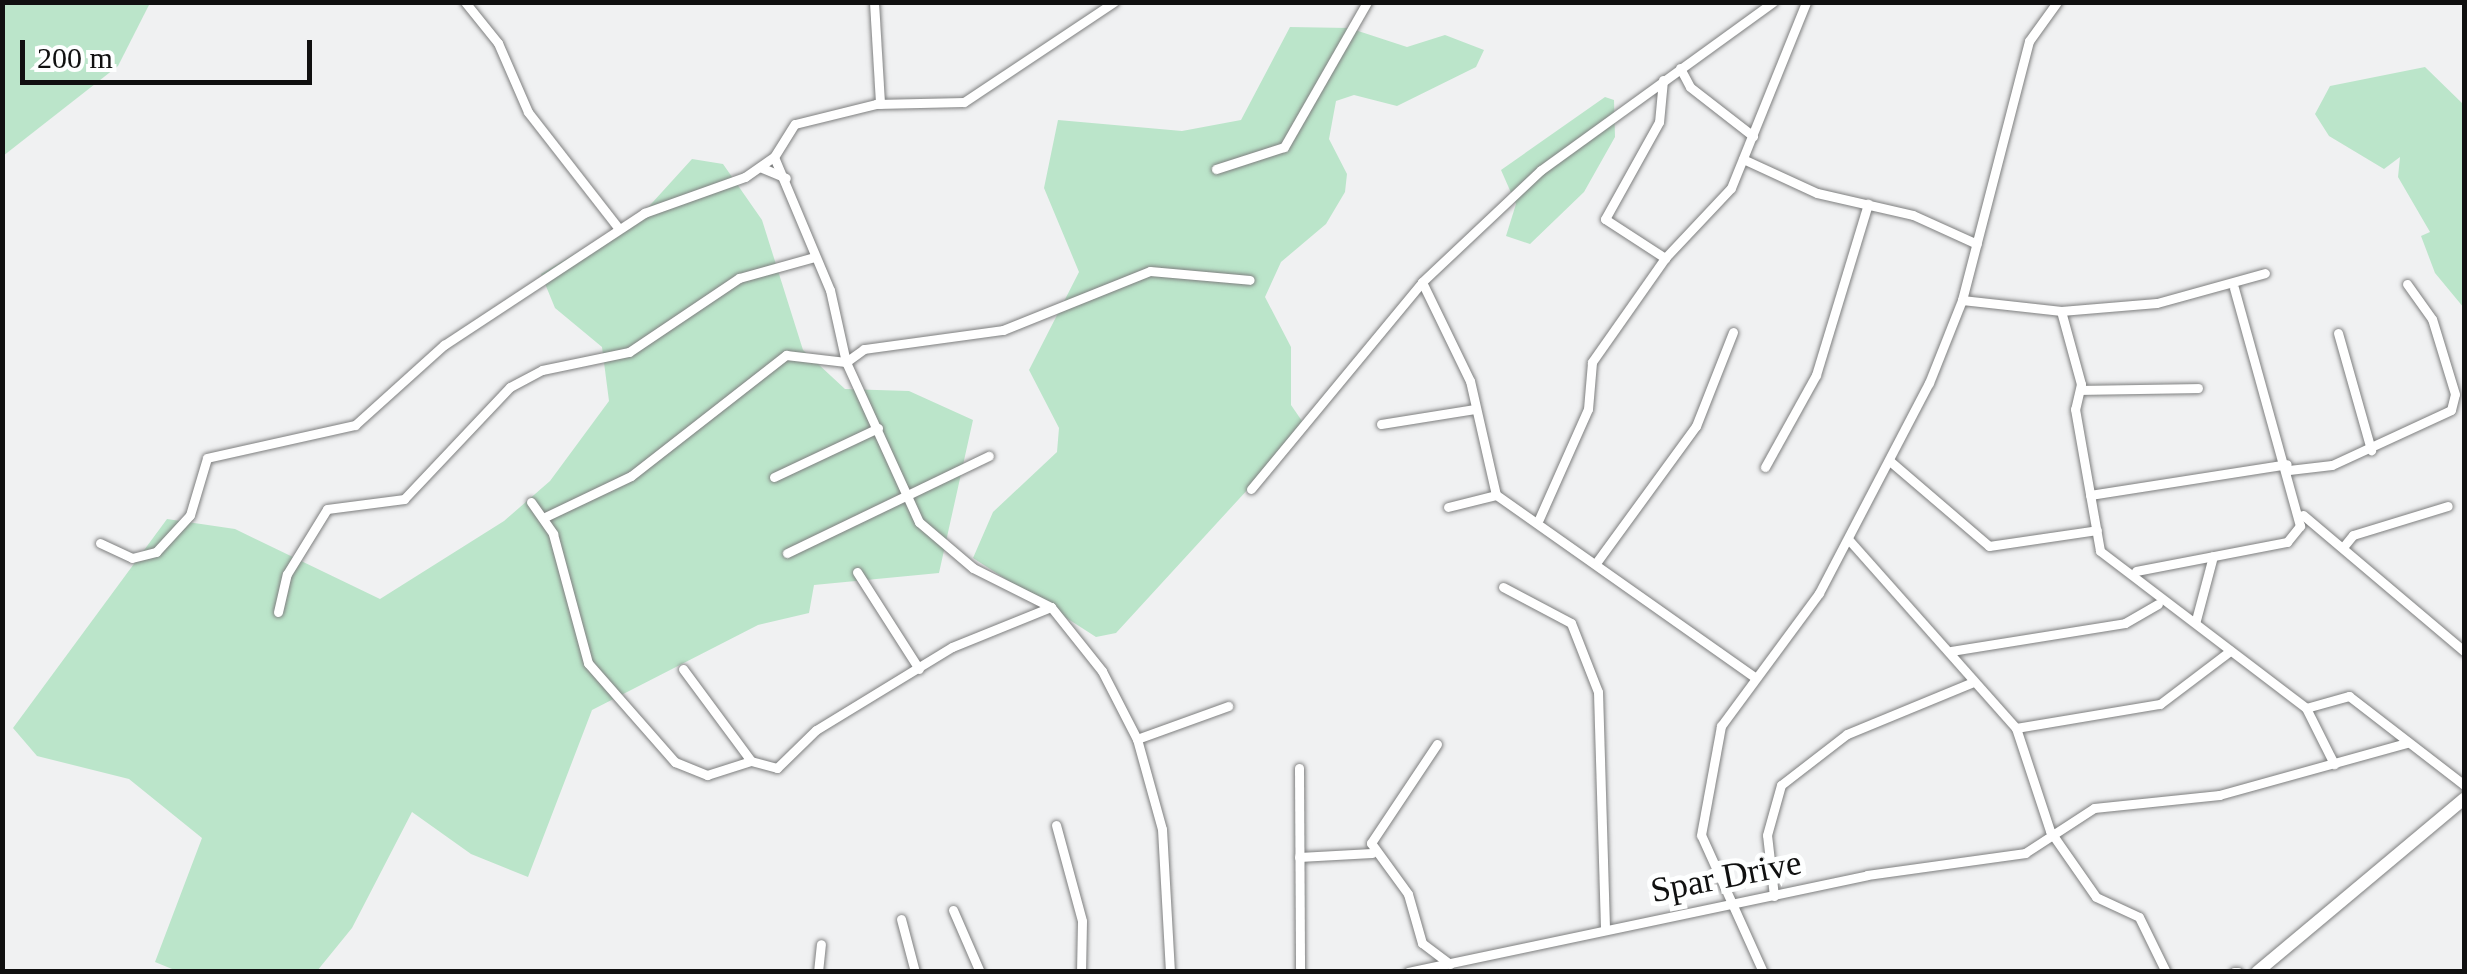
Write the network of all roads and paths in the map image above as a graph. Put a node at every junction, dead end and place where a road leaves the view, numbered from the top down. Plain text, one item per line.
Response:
1 (465, 2) edge
2 (874, 2) edge
3 (1114, 2) edge
4 (1367, 2) edge
5 (1773, 2) edge
6 (1806, 2) edge
7 (2057, 2) edge
8 (1680, 68) junction
9 (1663, 80) junction
10 (880, 104) junction
11 (1753, 136) junction
12 (774, 157) junction
13 (1743, 159) junction
14 (760, 167) junction
15 (1216, 169) dead end
16 (786, 178) junction
17 (1868, 204) junction
18 (619, 229) junction
19 (1977, 244) junction
20 (814, 257) junction
21 (1665, 258) junction
22 (2266, 273) dead end
23 (1250, 280) dead end
24 (1422, 282) junction
25 (2407, 284) dead end
26 (2234, 288) junction
27 (1962, 300) junction
28 (2061, 311) junction
29 (1733, 332) dead end
30 (2338, 333) dead end
31 (846, 362) junction
32 (2198, 388) dead end
33 (2081, 390) junction
34 (1475, 409) junction
35 (1382, 424) dead end
36 (878, 428) junction
37 (2371, 450) junction
38 (989, 456) dead end
39 (1891, 462) junction
40 (1765, 467) dead end
41 (2288, 467) junction
42 (774, 477) dead end
43 (1251, 490) dead end
44 (1496, 495) junction
45 (2090, 495) junction
46 (907, 499) junction
47 (532, 502) dead end
48 (2448, 506) dead end
49 (1448, 507) dead end
50 (2303, 515) junction
51 (545, 517) junction
52 (1539, 519) junction
53 (2097, 530) junction
54 (1849, 540) junction
55 (100, 543) dead end
56 (2344, 546) junction
57 (788, 552) dead end
58 (2213, 556) junction
59 (1596, 563) junction
60 (2136, 571) junction
61 (857, 572) dead end
62 (1503, 587) dead end
63 (2158, 604) junction
64 (1051, 607) junction
65 (278, 612) dead end
66 (2196, 620) junction
67 (1951, 651) junction
68 (2230, 651) junction
69 (2464, 651) edge
70 (683, 669) dead end
71 (919, 669) junction
72 (1753, 676) junction
73 (1972, 684) junction
74 (1228, 706) dead end
75 (2306, 708) junction
76 (2016, 728) junction
77 (1137, 739) junction
78 (2406, 743) junction
79 (1436, 744) dead end
80 (750, 761) junction
81 (2334, 764) junction
82 (1299, 768) dead end
83 (2464, 785) edge
84 (2464, 799) edge
85 (1056, 826) dead end
86 (2050, 831) junction
87 (1372, 853) junction
88 (1299, 857) junction
89 (1774, 896) junction
90 (1734, 906) junction
91 (953, 910) dead end
92 (901, 919) dead end
93 (1605, 928) junction
94 (821, 944) dead end
95 (1450, 964) junction
96 (1470, 966) edge
97 (818, 972) edge
98 (915, 972) edge
99 (980, 972) edge
100 (1080, 972) edge
101 (1170, 972) edge
102 (1300, 972) edge
103 (1408, 972) edge
104 (1763, 972) edge
105 (2166, 972) edge
106 (2256, 972) edge

1 - 18 street
2 - 10 street
3 - 10 street
4 - 15 street
5 - 8 street
6 - 11 street
7 - 19 street
8 - 9 street
8 - 11 street
9 - 21 street
9 - 24 street
10 - 12 street
11 - 13 street
12 - 14 street
12 - 16 street
13 - 17 street
13 - 21 street
14 - 16 street
14 - 18 street
16 - 20 street
17 - 19 street
17 - 40 street
18 - 55 street
19 - 27 street
20 - 31 street
20 - 65 street
21 - 52 street
22 - 26 street
23 - 31 street
24 - 34 street
24 - 43 street
25 - 37 street
26 - 28 street
26 - 41 street
27 - 28 street
27 - 39 street
28 - 33 street
29 - 59 street
30 - 37 street
31 - 36 street
31 - 51 street
32 - 33 street
33 - 45 street
34 - 35 street
34 - 44 street
36 - 42 street
36 - 46 street
37 - 41 street
38 - 46 street
39 - 53 street
39 - 54 street
41 - 45 street
41 - 50 street
44 - 49 street
44 - 52 street
45 - 53 street
46 - 57 street
46 - 64 street
47 - 51 street
48 - 56 street
50 - 56 street
50 - 58 street
51 - 80 street
52 - 59 street
53 - 60 street
54 - 67 street
54 - 72 street
56 - 69 street
58 - 60 street
58 - 66 street
59 - 72 street
60 - 63 street
61 - 71 street
62 - 93 street
63 - 66 street
63 - 67 street
64 - 71 street
64 - 77 street
66 - 68 street
67 - 73 street
68 - 75 street
68 - 76 street
70 - 80 street
71 - 80 street
72 - 90 street
73 - 76 street
73 - 89 street
74 - 77 street
75 - 78 street
75 - 81 street
76 - 86 street
77 - 101 street
78 - 81 street, Spar Drive
78 - 83 street
79 - 87 street
81 - 86 street, Spar Drive
82 - 88 street
84 - 106 main road
85 - 100 street
86 - 89 street, Spar Drive
86 - 105 street
87 - 88 street
87 - 95 street
88 - 102 street
89 - 90 street, Spar Drive
90 - 93 street, Spar Drive
90 - 104 street
91 - 99 street
92 - 98 street
93 - 96 street, Spar Drive
94 - 97 street
95 - 96 street, Spar Drive
95 - 103 street, Spar Drive

